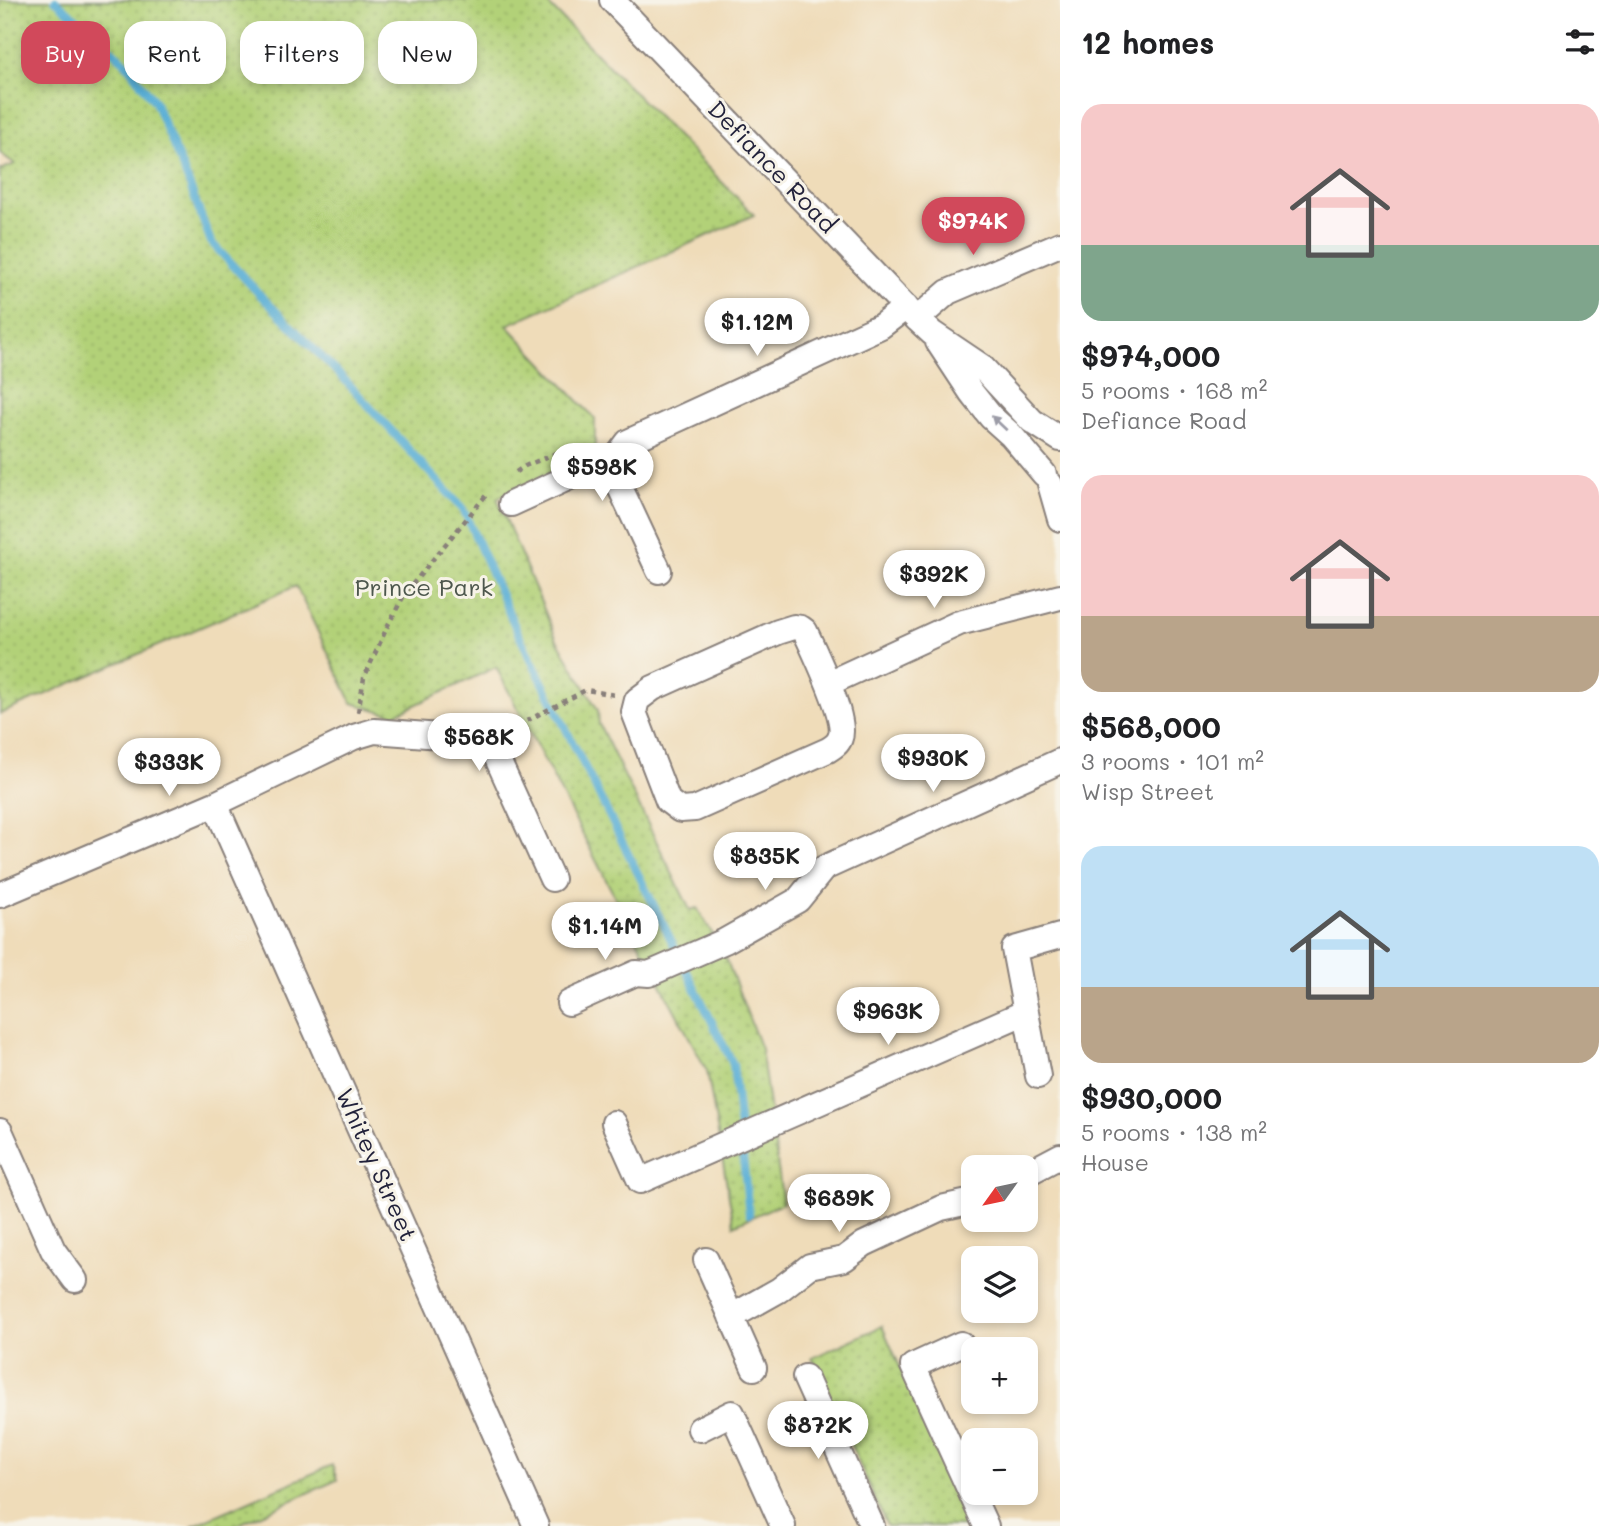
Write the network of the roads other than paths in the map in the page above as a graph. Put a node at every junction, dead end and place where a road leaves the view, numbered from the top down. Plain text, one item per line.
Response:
1 (612, 0) edge
2 (1060, 244) edge
3 (919, 320) junction
4 (1060, 439) edge
5 (610, 466) junction
6 (1051, 483) edge
7 (502, 496) road end
8 (1060, 519) edge
9 (659, 571) dead end
10 (1060, 597) edge
11 (829, 683) junction
12 (1060, 761) edge
13 (215, 804) junction
14 (552, 879) dead end
15 (0, 895) edge
16 (1060, 936) edge
17 (569, 1003) dead end
18 (1026, 1012) junction
19 (1038, 1076) dead end
20 (614, 1123) dead end
21 (0, 1131) edge
22 (1060, 1156) edge
23 (1038, 1168) edge
24 (961, 1204) edge
25 (706, 1260) dead end
26 (75, 1280) dead end
27 (731, 1317) junction
28 (961, 1344) dead end
29 (754, 1368) dead end
30 (805, 1377) dead end
31 (700, 1429) dead end
32 (536, 1526) edge
33 (783, 1526) edge
34 (872, 1526) edge
35 (986, 1526) edge

1 - 3 street, Defiance Road
2 - 3 street
3 - 4 street, Defiance Road
3 - 5 street
6 -> 3 street, Defiance Road
4 - 6 street
5 - 7 street
5 - 9 street
6 - 8 street, Defiance Road
10 - 11 street
11 - 11 street
12 - 17 street
13 - 14 street
13 - 15 street
13 - 32 street, Whitey Street
16 - 18 street
18 - 19 street
18 - 20 street
21 - 26 street
22 - 23 street
24 - 27 street
25 - 27 street
27 - 29 street
28 - 35 street
30 - 34 street
31 - 33 street

